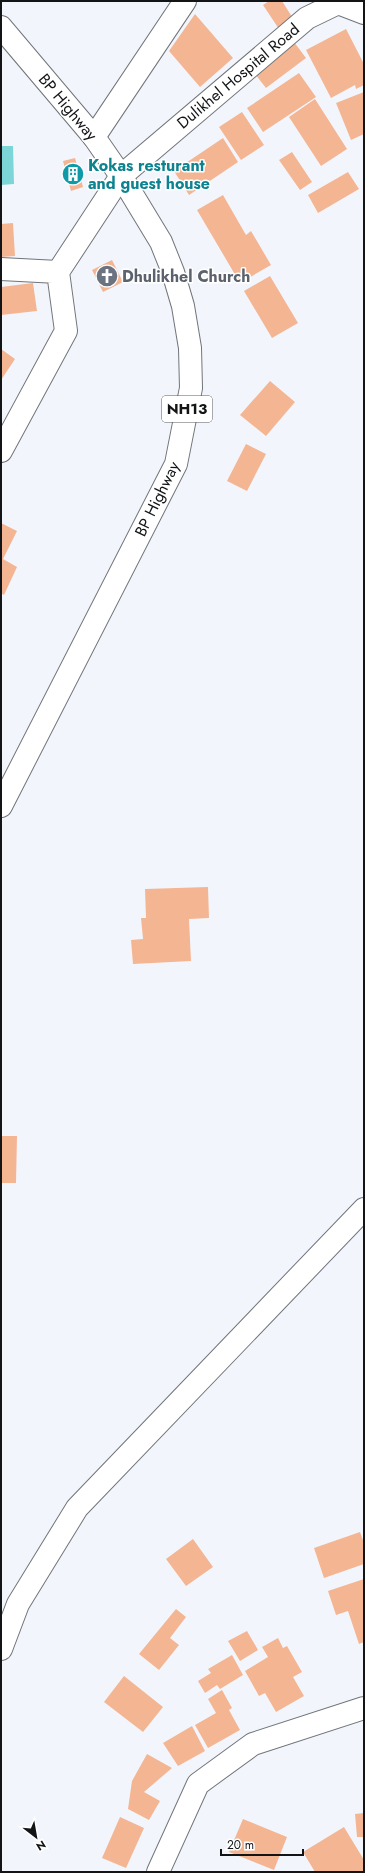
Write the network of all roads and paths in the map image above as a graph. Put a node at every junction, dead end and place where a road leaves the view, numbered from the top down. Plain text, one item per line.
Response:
1 (185, 1) edge
2 (364, 13) edge
3 (1, 27) edge
4 (94, 137) junction
5 (121, 176) junction
6 (1, 269) edge
7 (58, 272) junction
8 (1, 451) edge
9 (1, 806) edge
10 (364, 1209) edge
11 (1, 1649) edge
12 (364, 1708) edge
13 (158, 1872) edge

1 - 4 main road
2 - 5 main road, Dulikhel Hospital Road
3 - 4 main road, BP Highway / NH13
4 - 5 main road, BP Highway / NH13
5 - 7 main road, Dulikhel Hospital Road
5 - 9 main road, BP Highway / NH13
6 - 7 main road
7 - 8 main road
10 - 11 main road
12 - 13 main road

